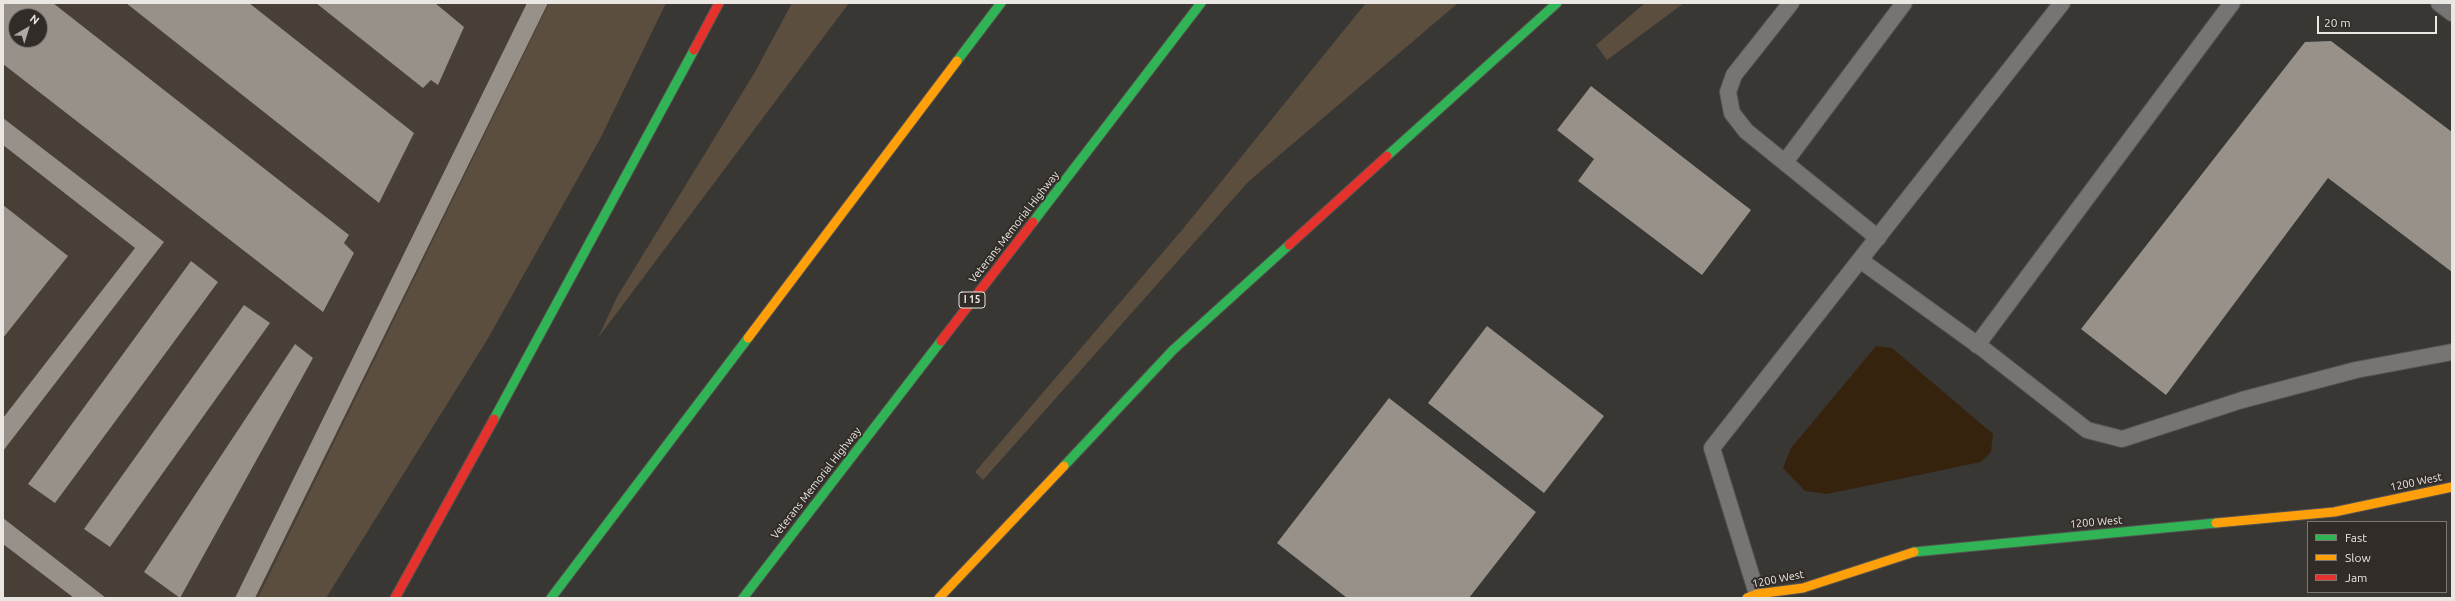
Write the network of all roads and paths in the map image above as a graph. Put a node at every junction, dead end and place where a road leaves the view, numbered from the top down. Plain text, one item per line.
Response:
1 (719, 3) edge
2 (1001, 3) edge
3 (1201, 3) edge
4 (1556, 3) edge
5 (1791, 3) edge
6 (1904, 3) edge
7 (2062, 3) edge
8 (2232, 3) edge
9 (1785, 162) junction
10 (1878, 238) junction
11 (1860, 260) junction
12 (1977, 345) junction
13 (2452, 352) edge
14 (2452, 487) edge
15 (1752, 596) edge
16 (395, 598) edge
17 (551, 598) edge
18 (743, 598) edge
19 (939, 598) edge

1 - 16 main road
2 - 17 main road
3 - 18 main road, Veterans Memorial Highway / I 15
4 - 19 main road
5 - 9 lane
6 - 9 lane
7 - 10 lane
8 - 12 lane
9 - 10 lane
10 - 11 lane
11 - 12 lane
11 - 15 lane
12 - 13 lane
14 - 15 main road, 1200 West

